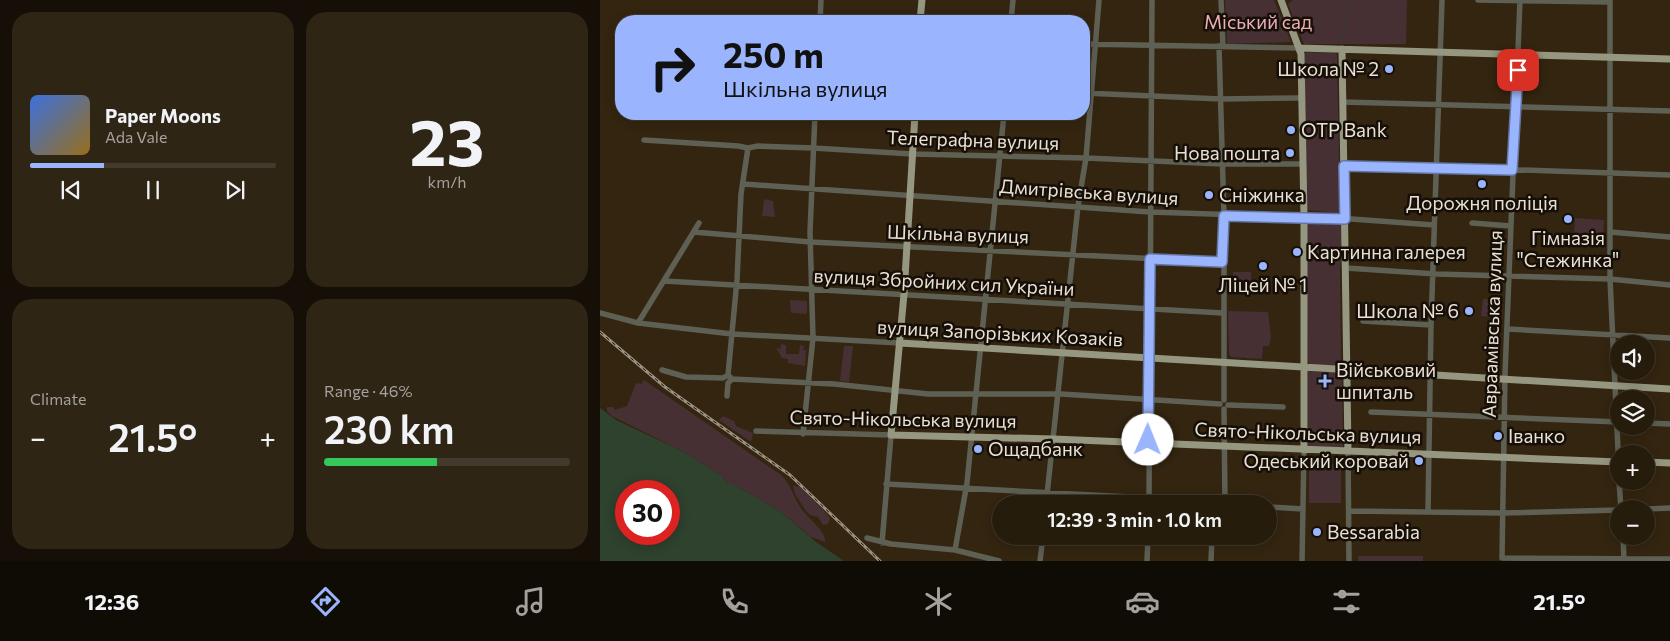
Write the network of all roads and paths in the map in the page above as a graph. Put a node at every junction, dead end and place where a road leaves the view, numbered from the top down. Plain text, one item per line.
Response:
1 (820, 0) edge
2 (922, 0) edge
3 (1013, 0) edge
4 (1099, 0) edge
5 (1152, 0) edge
6 (1221, 0) edge
7 (1281, 0) edge
8 (1442, 0) edge
9 (1478, 0) edge
10 (1520, 0) edge
11 (1610, 1) edge
12 (820, 15) edge
13 (921, 15) edge
14 (1012, 15) edge
15 (1090, 44) edge
16 (1096, 44) junction
17 (1151, 45) junction
18 (1221, 46) junction
19 (1300, 48) junction
20 (1342, 49) junction
21 (1440, 51) junction
22 (1518, 53) junction
23 (1609, 57) junction
24 (1670, 59) edge
25 (1091, 93) junction
26 (1153, 97) junction
27 (1299, 98) dead end
28 (1221, 99) junction
29 (1343, 102) junction
30 (1438, 104) junction
31 (1516, 105) junction
32 (1090, 106) edge
33 (1612, 108) junction
34 (1670, 111) edge
35 (815, 120) edge
36 (915, 120) edge
37 (1003, 120) edge
38 (1089, 120) edge
39 (644, 140) dead end
40 (748, 148) junction
41 (813, 148) junction
42 (912, 154) junction
43 (1000, 156) junction
44 (1086, 158) junction
45 (1152, 162) junction
46 (1222, 164) junction
47 (1303, 164) junction
48 (1344, 166) junction
49 (1437, 168) junction
50 (1512, 170) junction
51 (1611, 170) junction
52 (1670, 176) edge
53 (743, 184) junction
54 (811, 189) junction
55 (909, 194) junction
56 (996, 201) junction
57 (1078, 206) junction
58 (1150, 212) junction
59 (1224, 216) junction
60 (1304, 217) junction
61 (1345, 219) junction
62 (699, 223) dead end
63 (1472, 223) dead end
64 (1434, 224) junction
65 (1511, 226) junction
66 (694, 232) junction
67 (1610, 232) junction
68 (739, 236) junction
69 (1670, 237) edge
70 (810, 242) junction
71 (906, 247) junction
72 (992, 250) junction
73 (1073, 254) junction
74 (1150, 259) junction
75 (1222, 262) junction
76 (1346, 268) junction
77 (1432, 274) junction
78 (1509, 275) junction
79 (1610, 280) junction
80 (664, 281) junction
81 (1670, 285) edge
82 (736, 286) junction
83 (812, 290) junction
84 (904, 294) junction
85 (987, 299) junction
86 (1068, 304) junction
87 (1149, 308) junction
88 (600, 313) edge
89 (1223, 313) junction
90 (1363, 321) dead end
91 (638, 324) junction
92 (1431, 325) junction
93 (1507, 329) junction
94 (732, 334) junction
95 (1613, 335) edge
96 (1610, 336) edge
97 (1655, 337) edge
98 (813, 338) junction
99 (1670, 338) edge
100 (900, 343) junction
101 (982, 348) junction
102 (1063, 353) junction
103 (1149, 358) junction
104 (1224, 362) junction
105 (1304, 366) junction
106 (1347, 369) junction
107 (662, 370) dead end
108 (1430, 374) junction
109 (728, 379) junction
110 (1505, 379) junction
111 (1615, 380) edge
112 (808, 384) junction
113 (1670, 389) edge
114 (895, 390) junction
115 (1616, 390) junction
116 (977, 394) junction
117 (1058, 394) junction
118 (727, 396) dead end
119 (1149, 400) junction
120 (1224, 404) junction
121 (1283, 407) dead end
122 (1372, 412) dead end
123 (1429, 414) junction
124 (1504, 418) junction
125 (1610, 422) edge
126 (1655, 423) edge
127 (1670, 424) edge
128 (756, 431) dead end
129 (803, 434) junction
130 (891, 435) junction
131 (972, 437) junction
132 (1053, 439) junction
133 (1148, 443) junction
134 (1224, 446) junction
135 (1304, 450) junction
136 (1348, 451) junction
137 (1428, 454) junction
138 (1503, 457) junction
139 (1610, 462) edge
140 (1655, 462) edge
141 (1670, 463) edge
142 (886, 484) junction
143 (967, 488) junction
144 (1047, 492) junction
145 (1047, 495) edge
146 (1081, 495) edge
147 (1149, 495) edge
148 (1225, 495) edge
149 (1277, 507) edge
150 (1303, 508) junction
151 (1670, 508) edge
152 (1655, 509) edge
153 (1610, 510) edge
154 (1349, 511) junction
155 (1428, 512) junction
156 (1502, 513) junction
157 (867, 538) dead end
158 (882, 543) junction
159 (1042, 545) edge
160 (1148, 545) edge
161 (1212, 545) edge
162 (1623, 545) edge
163 (955, 550) junction
164 (1624, 558) junction
165 (1670, 559) edge
166 (1000, 561) edge
167 (1040, 561) edge
168 (1147, 561) edge
169 (1211, 561) edge
170 (1302, 561) edge
171 (1349, 561) edge

1 - 12 street
2 - 13 main road
3 - 14 street
4 - 16 street
5 - 17 street
6 - 18 street
7 - 19 main road
8 - 21 street
9 - 10 street
10 - 11 street
10 - 22 street, Авраамівська вулиця
11 - 23 street
15 - 16 street
16 - 17 street
16 - 25 street
17 - 18 street
17 - 26 street
18 - 19 street
18 - 28 street
19 - 20 main road
19 - 47 main road
20 - 21 main road
20 - 29 main road
21 - 22 main road
21 - 30 street
22 - 23 main road
22 - 31 street, Авраамівська вулиця
23 - 24 main road
23 - 33 street
25 - 26 street
25 - 32 street
26 - 28 street
26 - 45 street
27 - 28 street
28 - 46 street
29 - 30 street
29 - 48 main road
30 - 31 street
30 - 49 street
31 - 33 street
31 - 50 street, Авраамівська вулиця
33 - 34 street
33 - 51 street
35 - 41 street
36 - 42 main road
37 - 43 street
38 - 44 street
39 - 40 street, Телеграфна вулиця
40 - 41 street, Телеграфна вулиця
40 - 53 street
41 - 42 street, Телеграфна вулиця
41 - 54 street
42 - 43 street, Телеграфна вулиця
42 - 55 main road
43 - 44 street, Телеграфна вулиця
43 - 56 street
44 - 45 street, Телеграфна вулиця
44 - 57 street
45 - 46 street, Телеграфна вулиця
45 - 58 street
46 - 47 street, Телеграфна вулиця
46 - 59 street
47 - 60 main road
48 - 49 street
48 - 61 main road
49 - 50 street
49 - 64 street
50 - 51 street
50 - 65 street, Авраамівська вулиця
51 - 52 street
51 - 67 street
53 - 54 street, Дмитрівська вулиця
53 - 68 street
54 - 55 street, Дмитрівська вулиця
54 - 70 street
55 - 56 street, Дмитрівська вулиця
55 - 71 main road
56 - 57 street, Дмитрівська вулиця
56 - 72 street
57 - 58 street, Дмитрівська вулиця
57 - 73 street
58 - 59 street, Дмитрівська вулиця
58 - 74 street
59 - 60 street, Дмитрівська вулиця
59 - 75 street
60 - 61 street, Дмитрівська вулиця
60 - 105 main road
61 - 64 street, Дмитрівська вулиця
61 - 76 main road
62 - 66 street
63 - 65 street
64 - 77 street
65 - 78 street, Авраамівська вулиця
66 - 68 street, Шкільна вулиця
66 - 80 street
67 - 69 street
67 - 79 street
68 - 70 street, Шкільна вулиця
68 - 82 street
70 - 71 street, Шкільна вулиця
70 - 83 street
71 - 72 street, Шкільна вулиця
71 - 84 main road
72 - 73 street, Шкільна вулиця
72 - 85 street
73 - 74 street, Шкільна вулиця
73 - 86 street
74 - 75 street, Шкільна вулиця
74 - 87 street
75 - 89 street
76 - 77 street
76 - 106 main road
77 - 78 street
77 - 92 street
78 - 79 street
78 - 93 street, Авраамівська вулиця
79 - 81 street
79 - 95 street
80 - 82 street, вулиця Збройних сил України
80 - 91 street
82 - 83 street, вулиця Збройних сил України
82 - 94 street
83 - 84 street, вулиця Збройних сил України
83 - 98 street
84 - 85 street, вулиця Збройних сил України
84 - 100 main road
85 - 86 street, вулиця Збройних сил України
85 - 101 street
86 - 87 street, вулиця Збройних сил України
86 - 102 street
87 - 89 street, вулиця Збройних сил України
87 - 103 street
88 - 91 street, вулиця Запорізьких Козаків
89 - 104 street
90 - 92 street
91 - 94 street, вулиця Запорізьких Козаків
92 - 108 street
93 - 96 street
93 - 110 street, Авраамівська вулиця
94 - 98 street, вулиця Запорізьких Козаків
94 - 109 street
97 - 99 street
98 - 100 street, вулиця Запорізьких Козаків
98 - 112 street
100 - 101 main road, вулиця Запорізьких Козаків
100 - 114 main road
101 - 102 main road, вулиця Запорізьких Козаків
101 - 116 street
102 - 103 main road, вулиця Запорізьких Козаків
102 - 117 street
103 - 104 main road, вулиця Запорізьких Козаків
103 - 119 street
104 - 105 main road, вулиця Запорізьких Козаків
104 - 120 street
105 - 106 main road, вулиця Запорізьких Козаків
105 - 135 main road
106 - 108 main road, вулиця Запорізьких Козаків
106 - 136 main road
107 - 109 street
108 - 110 main road, вулиця Запорізьких Козаків
108 - 123 street
109 - 112 street
109 - 118 street
110 - 115 main road, вулиця Запорізьких Козаків
110 - 124 street, Авраамівська вулиця
111 - 115 street
112 - 114 street
112 - 129 street
113 - 115 main road, вулиця Запорізьких Козаків
114 - 116 street
114 - 130 main road
116 - 117 street
116 - 131 street
117 - 119 street
117 - 132 street
119 - 120 street
119 - 133 street
120 - 121 street
120 - 134 street
122 - 123 street
123 - 124 street
123 - 137 street
124 - 125 street
124 - 138 street, Авраамівська вулиця
126 - 127 street
128 - 129 street, Свято-Нікольська вулиця
129 - 130 street, Свято-Нікольська вулиця
130 - 131 main road, Свято-Нікольська вулиця
130 - 142 street
131 - 132 main road, Свято-Нікольська вулиця
131 - 143 street
132 - 133 main road, Свято-Нікольська вулиця
132 - 144 street
133 - 134 main road, Свято-Нікольська вулиця
133 - 147 street
134 - 135 main road, Свято-Нікольська вулиця
134 - 148 street
135 - 136 main road, Свято-Нікольська вулиця
135 - 150 street
136 - 137 main road, Свято-Нікольська вулиця
136 - 154 street
137 - 138 main road, Свято-Нікольська вулиця
137 - 155 street
138 - 139 main road, Свято-Нікольська вулиця
138 - 156 street, Авраамівська вулиця
140 - 141 main road
142 - 143 street
142 - 158 street
143 - 144 street
143 - 163 street
144 - 145 street
144 - 146 street
149 - 150 street
150 - 170 street
151 - 152 street
153 - 156 street
154 - 155 street
154 - 171 street
155 - 156 street
156 - 164 street, Авраамівська вулиця
157 - 158 street
158 - 163 street
159 - 167 street
160 - 168 street
161 - 169 street
162 - 164 street
163 - 166 street
164 - 165 street

